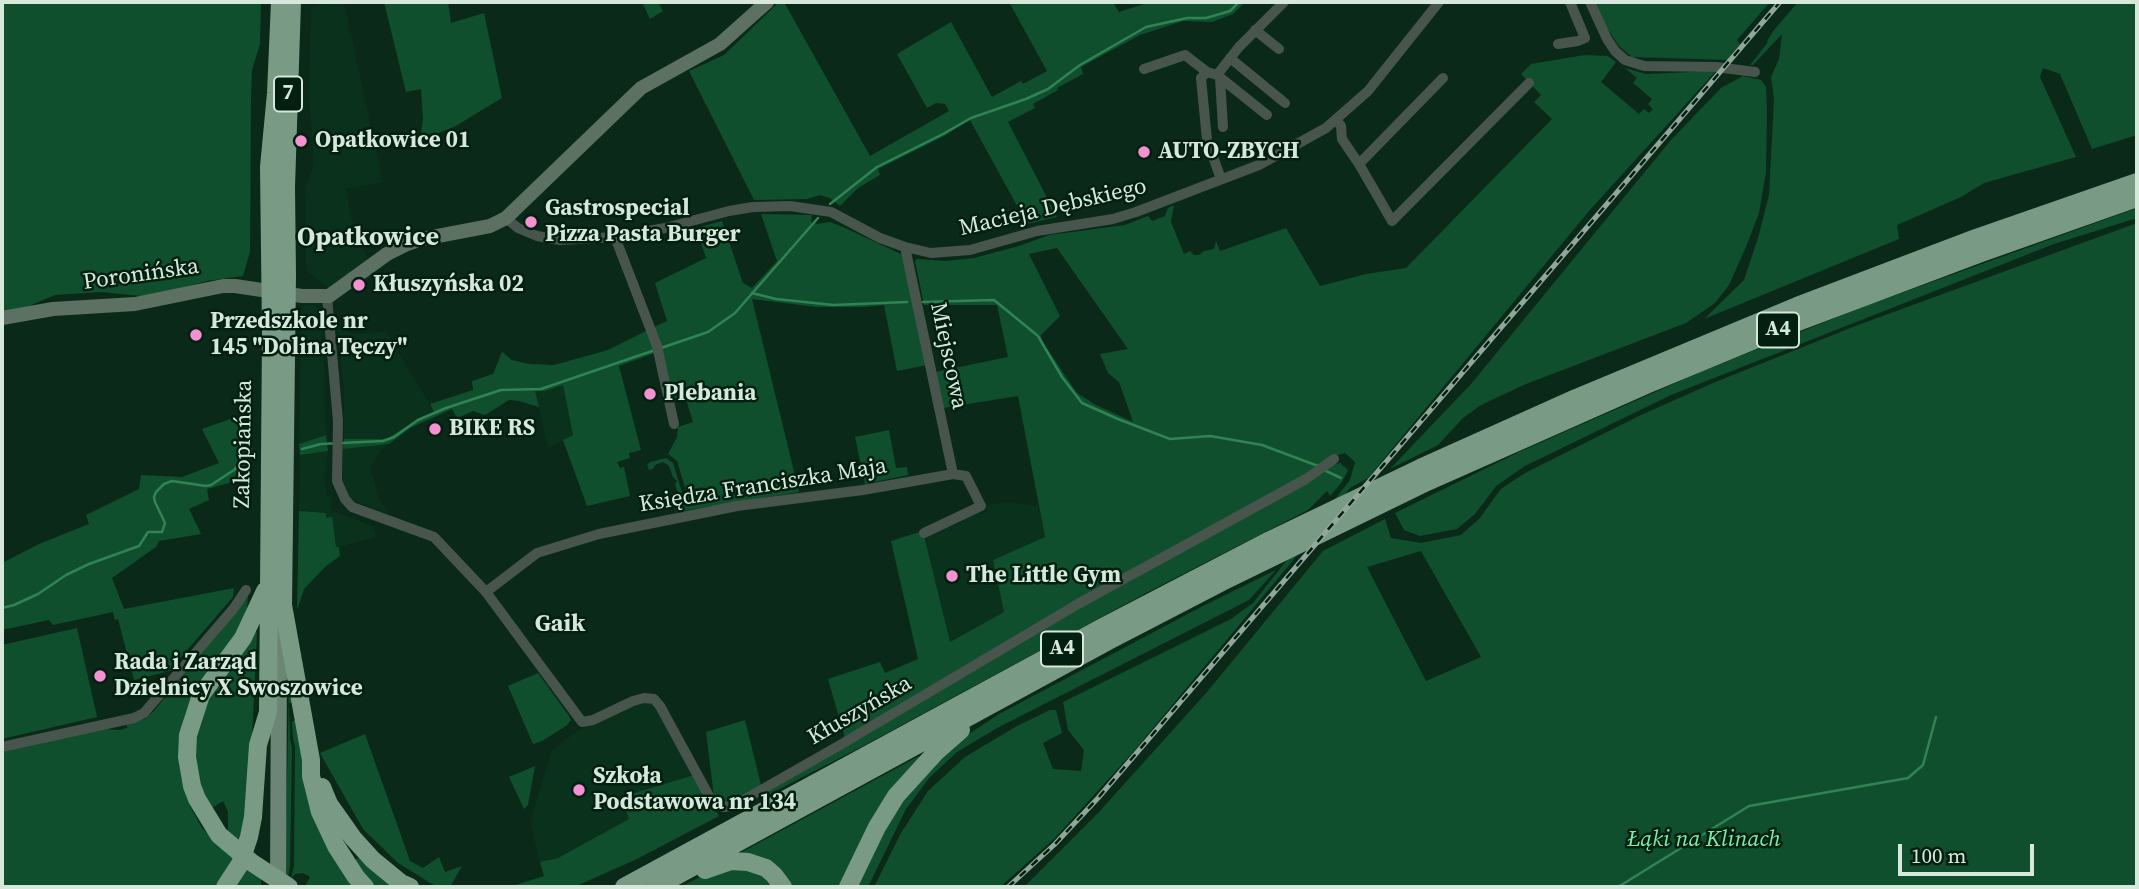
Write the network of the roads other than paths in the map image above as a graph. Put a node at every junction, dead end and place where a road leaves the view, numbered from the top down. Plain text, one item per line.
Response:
1 (280, 2) edge
2 (292, 2) edge
3 (767, 2) edge
4 (1284, 2) edge
5 (1438, 2) edge
6 (1570, 2) edge
7 (1590, 2) edge
8 (1255, 30) junction
9 (1558, 44) dead end
10 (1279, 50) dead end
11 (1230, 58) junction
12 (1144, 69) dead end
13 (1755, 72) dead end
14 (1214, 75) junction
15 (1443, 78) dead end
16 (1529, 83) dead end
17 (1285, 103) dead end
18 (1267, 115) dead end
19 (1336, 120) junction
20 (1223, 128) dead end
21 (1359, 164) junction
22 (1222, 179) junction
23 (2137, 182) edge
24 (2137, 198) edge
25 (506, 218) junction
26 (615, 237) junction
27 (905, 247) junction
28 (278, 293) junction
29 (327, 297) junction
30 (2, 318) edge
31 (674, 424) dead end
32 (1334, 459) dead end
33 (953, 474) junction
34 (924, 533) dead end
35 (267, 585) junction
36 (246, 590) dead end
37 (486, 593) junction
38 (284, 605) junction
39 (1000, 700) junction
40 (268, 712) junction
41 (2, 747) edge
42 (311, 760) junction
43 (625, 886) edge
44 (225, 887) edge
45 (268, 887) edge
46 (278, 887) edge
47 (289, 887) edge
48 (365, 887) edge
49 (411, 887) edge
50 (658, 887) edge
51 (783, 887) edge
52 (848, 887) edge

1 - 28 highway, Zakopiańska / 7
2 - 28 highway, Zakopiańska / 7
3 - 25 street
4 - 8 street
5 - 19 street, Macieja Dębskiego
6 - 9 street
7 - 13 street
8 - 10 street
8 - 11 street
11 - 14 street
11 - 17 street
12 - 14 street
14 - 18 street
14 - 20 street
14 - 22 street
15 - 21 street
16 - 21 street
19 - 21 street
19 - 22 street, Macieja Dębskiego
22 - 27 street, Macieja Dębskiego
23 - 43 highway, A4
24 - 39 highway, A4
25 - 26 street, Macieja Dębskiego
25 - 29 street
26 - 27 street, Macieja Dębskiego
26 - 31 street
27 - 33 street, Miejscowa
28 - 29 street, Poronińska
28 - 30 street, Poronińska
28 - 35 highway, Zakopiańska / 7
28 - 38 highway, Zakopiańska / 7
29 - 37 street, Kłuszyńska
32 - 37 street, Kłuszyńska
33 - 34 street
33 - 37 street, Księdza Franciszka Maja
35 - 40 highway, Zakopiańska
35 - 47 highway
36 - 41 street
38 - 42 highway
38 - 46 main road, Zakopiańska
39 - 50 highway, A4
39 - 52 highway
40 - 44 highway
40 - 45 main road, Zakopiańska
42 - 48 highway
42 - 49 highway
50 - 51 highway

